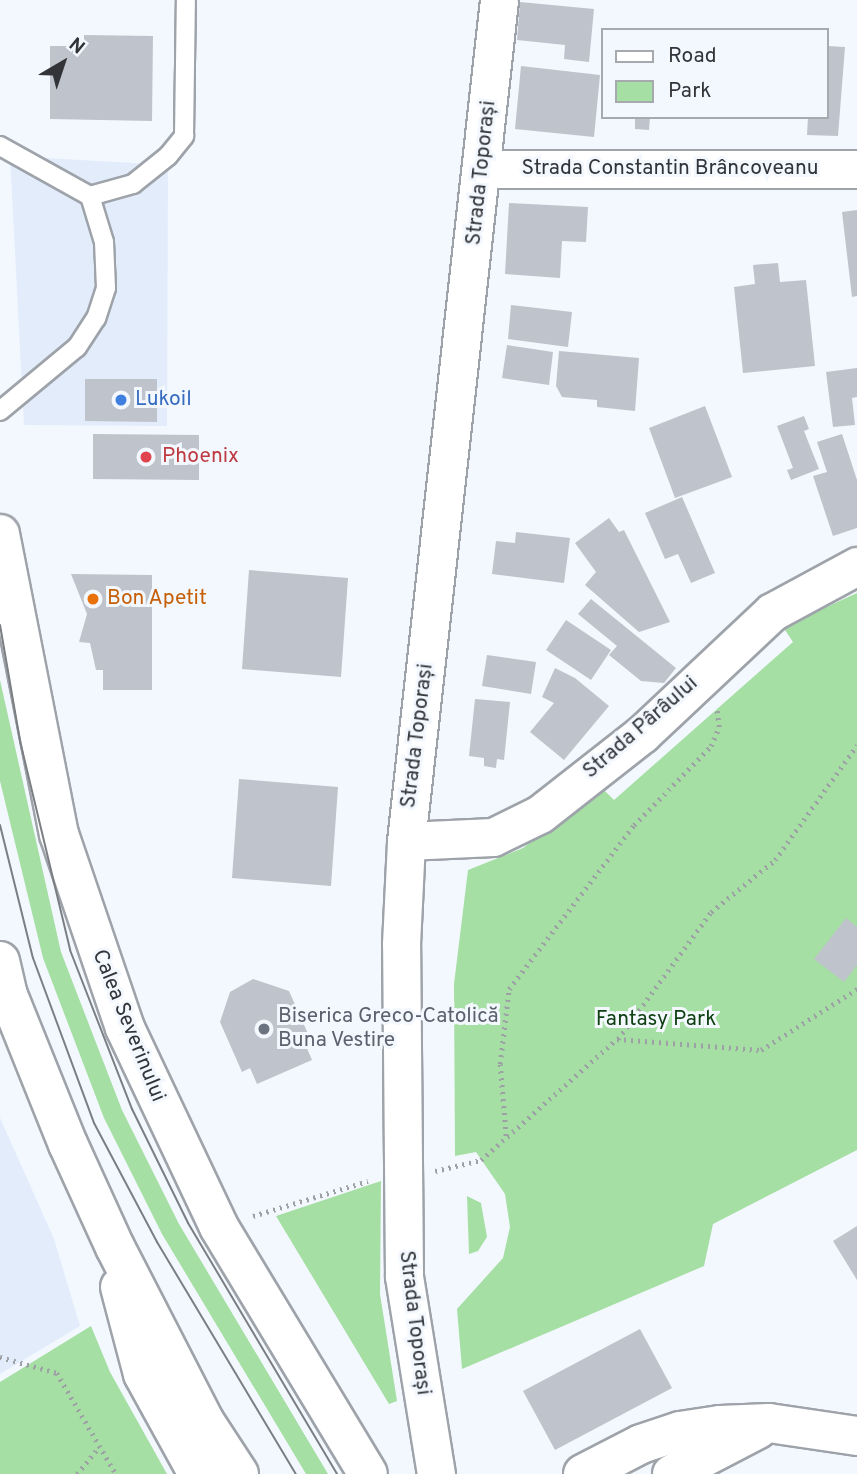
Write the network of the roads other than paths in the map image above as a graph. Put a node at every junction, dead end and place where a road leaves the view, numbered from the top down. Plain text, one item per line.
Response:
1 (186, 0) edge
2 (499, 0) edge
3 (0, 146) edge
4 (483, 169) junction
5 (857, 169) edge
6 (90, 196) junction
7 (0, 411) edge
8 (0, 534) edge
9 (857, 566) edge
10 (406, 841) junction
11 (0, 961) edge
12 (115, 1247) junction
13 (769, 1423) junction
14 (857, 1436) edge
15 (198, 1474) edge
16 (239, 1474) edge
17 (368, 1474) edge
18 (436, 1474) edge
19 (583, 1474) edge
20 (671, 1474) edge

1 - 6 lane
2 - 4 street, Strada Toporași
3 - 6 lane
4 - 5 street, Strada Constantin Brâncoveanu
4 - 10 street, Strada Toporași
6 - 7 lane
8 - 17 main road, Calea Severinului
9 - 10 street, Strada Pârâului
10 - 18 street, Strada Toporași
11 - 12 main road
12 - 15 main road
12 - 16 main road
13 - 14 main road
13 - 19 main road
13 - 20 main road

